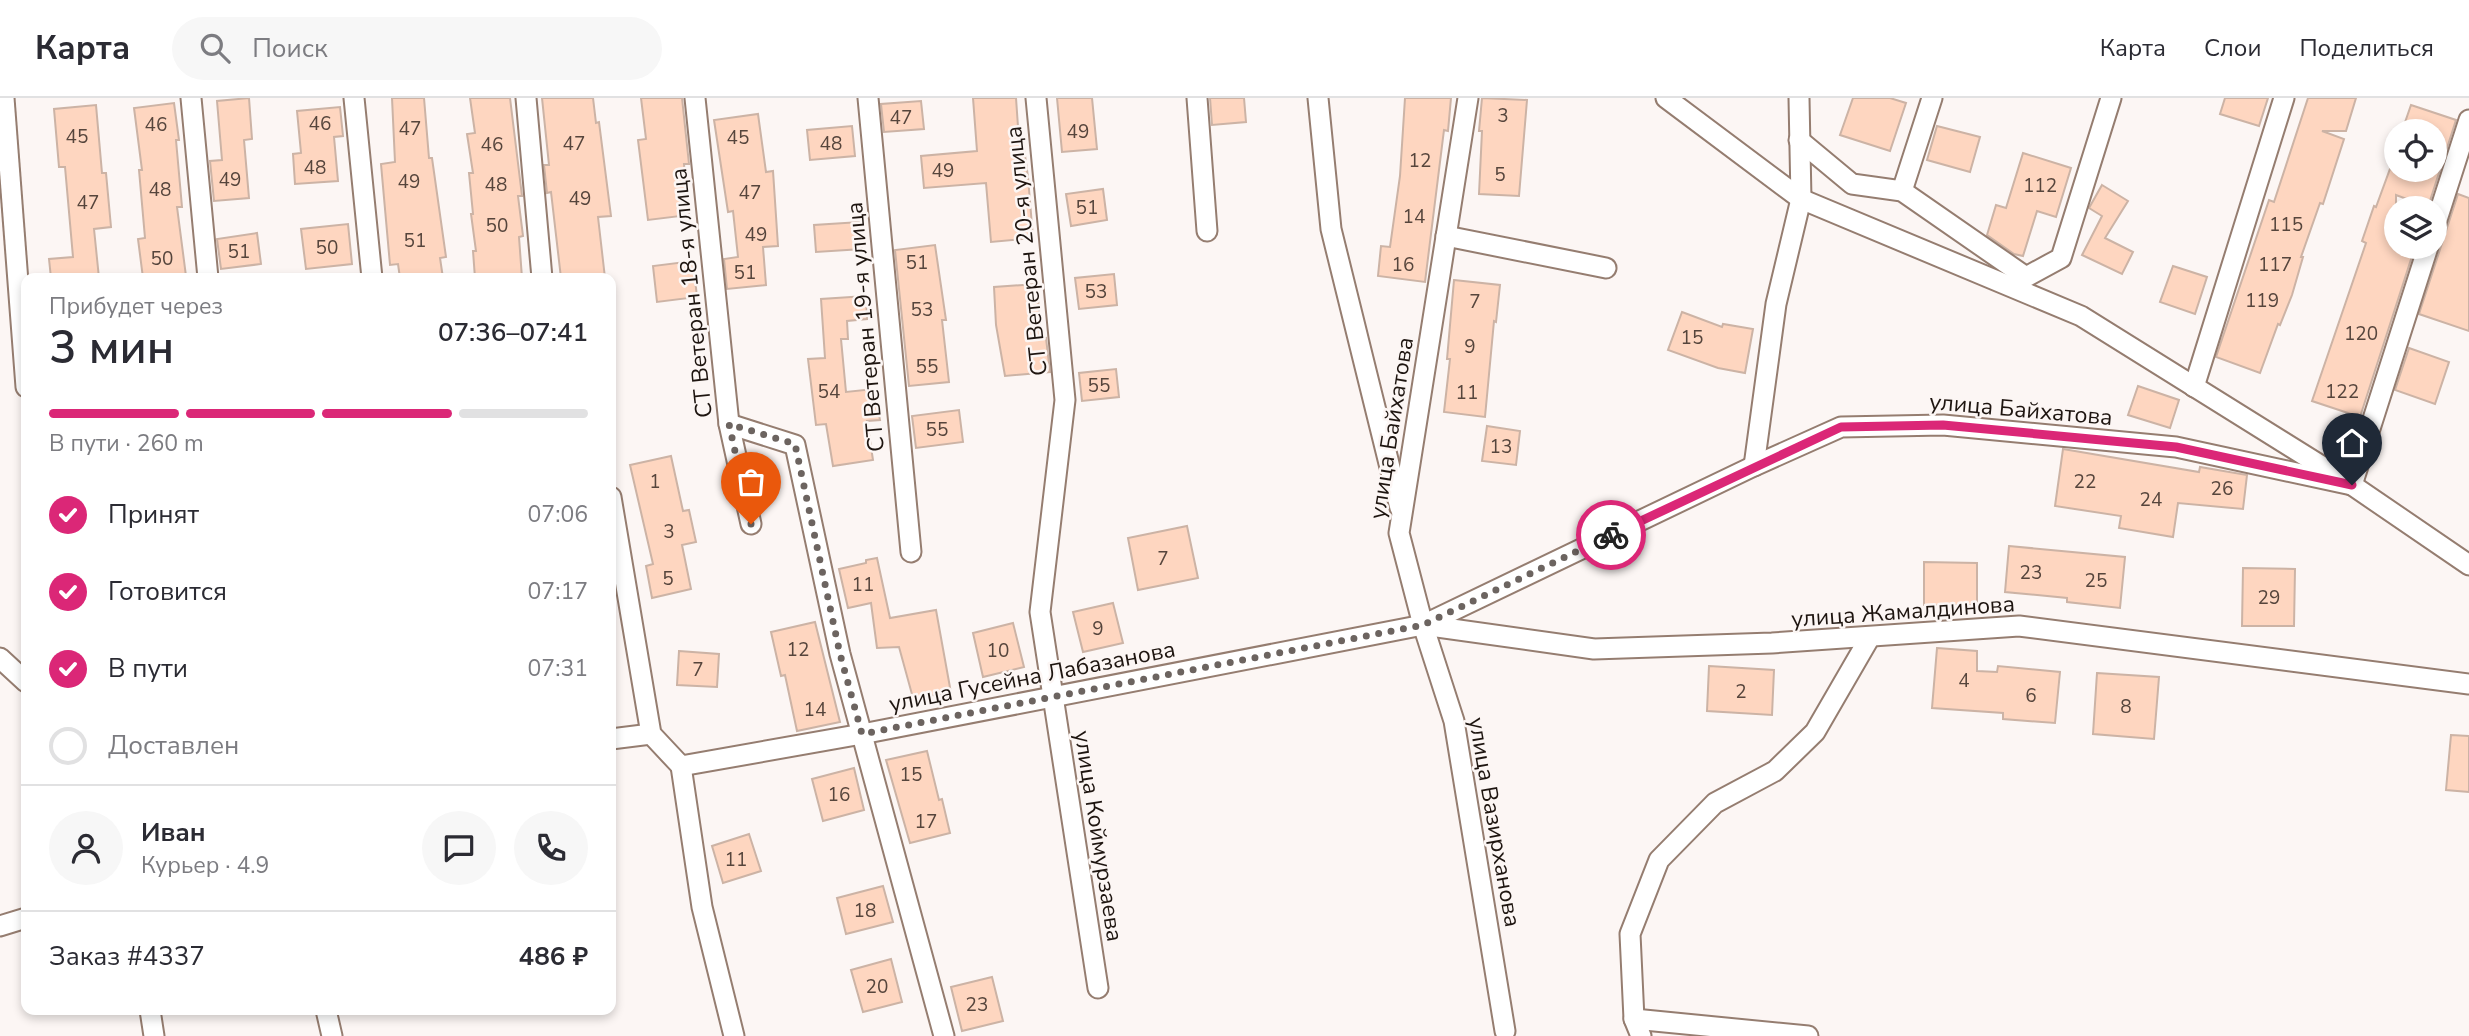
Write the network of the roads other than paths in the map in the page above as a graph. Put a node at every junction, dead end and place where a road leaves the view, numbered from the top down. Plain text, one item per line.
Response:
1 (4, 98) edge
2 (191, 98) edge
3 (354, 98) edge
4 (526, 98) edge
5 (695, 98) edge
6 (868, 98) edge
7 (1036, 98) edge
8 (1197, 98) edge
9 (1318, 98) edge
10 (1468, 98) edge
11 (1666, 98) edge
12 (1799, 98) edge
13 (1932, 98) edge
14 (2111, 98) edge
15 (2284, 98) edge
16 (2469, 120) edge
17 (1800, 140) junction
18 (1905, 182) junction
19 (2445, 196) edge
20 (1801, 199) junction
21 (1207, 231) dead end
22 (1446, 236) junction
23 (2424, 259) edge
24 (1606, 268) dead end
25 (208, 273) edge
26 (372, 273) edge
27 (542, 273) edge
28 (2026, 277) junction
29 (2081, 316) junction
30 (21, 321) edge
31 (2194, 387) junction
32 (1065, 400) joint
33 (729, 424) junction
34 (1754, 466) junction
35 (2352, 485) junction
36 (1402, 516) junction
37 (751, 524) dead end
38 (616, 527) edge
39 (911, 552) dead end
40 (2469, 565) edge
41 (1423, 625) junction
42 (1870, 637) junction
43 (0, 658) edge
44 (21, 677) edge
45 (2469, 684) edge
46 (1052, 697) junction
47 (651, 734) junction
48 (862, 734) junction
49 (616, 738) edge
50 (681, 766) junction
51 (21, 920) edge
52 (0, 926) edge
53 (1098, 988) dead end
54 (151, 1015) edge
55 (327, 1015) edge
56 (1638, 1027) edge
57 (1505, 1031) dead end
58 (153, 1036) edge
59 (332, 1036) edge
60 (734, 1036) edge
61 (944, 1036) edge
62 (1808, 1036) edge

1 - 30 street
2 - 25 street
3 - 26 street
4 - 27 street
5 - 33 street, СТ Ветеран 18-я улица
6 - 39 street, СТ Ветеран 19-я улица
7 - 32 street, СТ Ветеран 20-я улица
8 - 21 street
9 - 36 street
10 - 22 street, улица Байхатова
11 - 20 street
12 - 17 street
13 - 18 street
14 - 28 street
15 - 31 street
16 - 19 street
17 - 18 street
17 - 20 street
18 - 28 street
20 - 29 street
20 - 34 street
22 - 24 street
22 - 36 street, улица Байхатова
23 - 35 street
28 - 29 street
29 - 31 street
31 - 35 street
32 - 46 street, улица Коймурзаева
33 - 37 street, СТ Ветеран 18-я улица
33 - 48 street
34 - 35 street, улица Байхатова
34 - 41 street, улица Байхатова
35 - 40 street
36 - 41 street, улица Байхатова
38 - 47 street
41 - 42 street, улица Жамалдинова
41 - 46 street, улица Гусейна Лабазанова
41 - 57 street, улица Вазирханова
42 - 45 street, улица Жамалдинова
42 - 56 street
43 - 44 street
46 - 48 street, улица Гусейна Лабазанова
46 - 53 street, улица Коймурзаева
47 - 49 street
47 - 50 street
48 - 50 street, улица Гусейна Лабазанова
48 - 61 street
50 - 60 street
51 - 52 street
54 - 58 street
55 - 59 street
56 - 62 street

